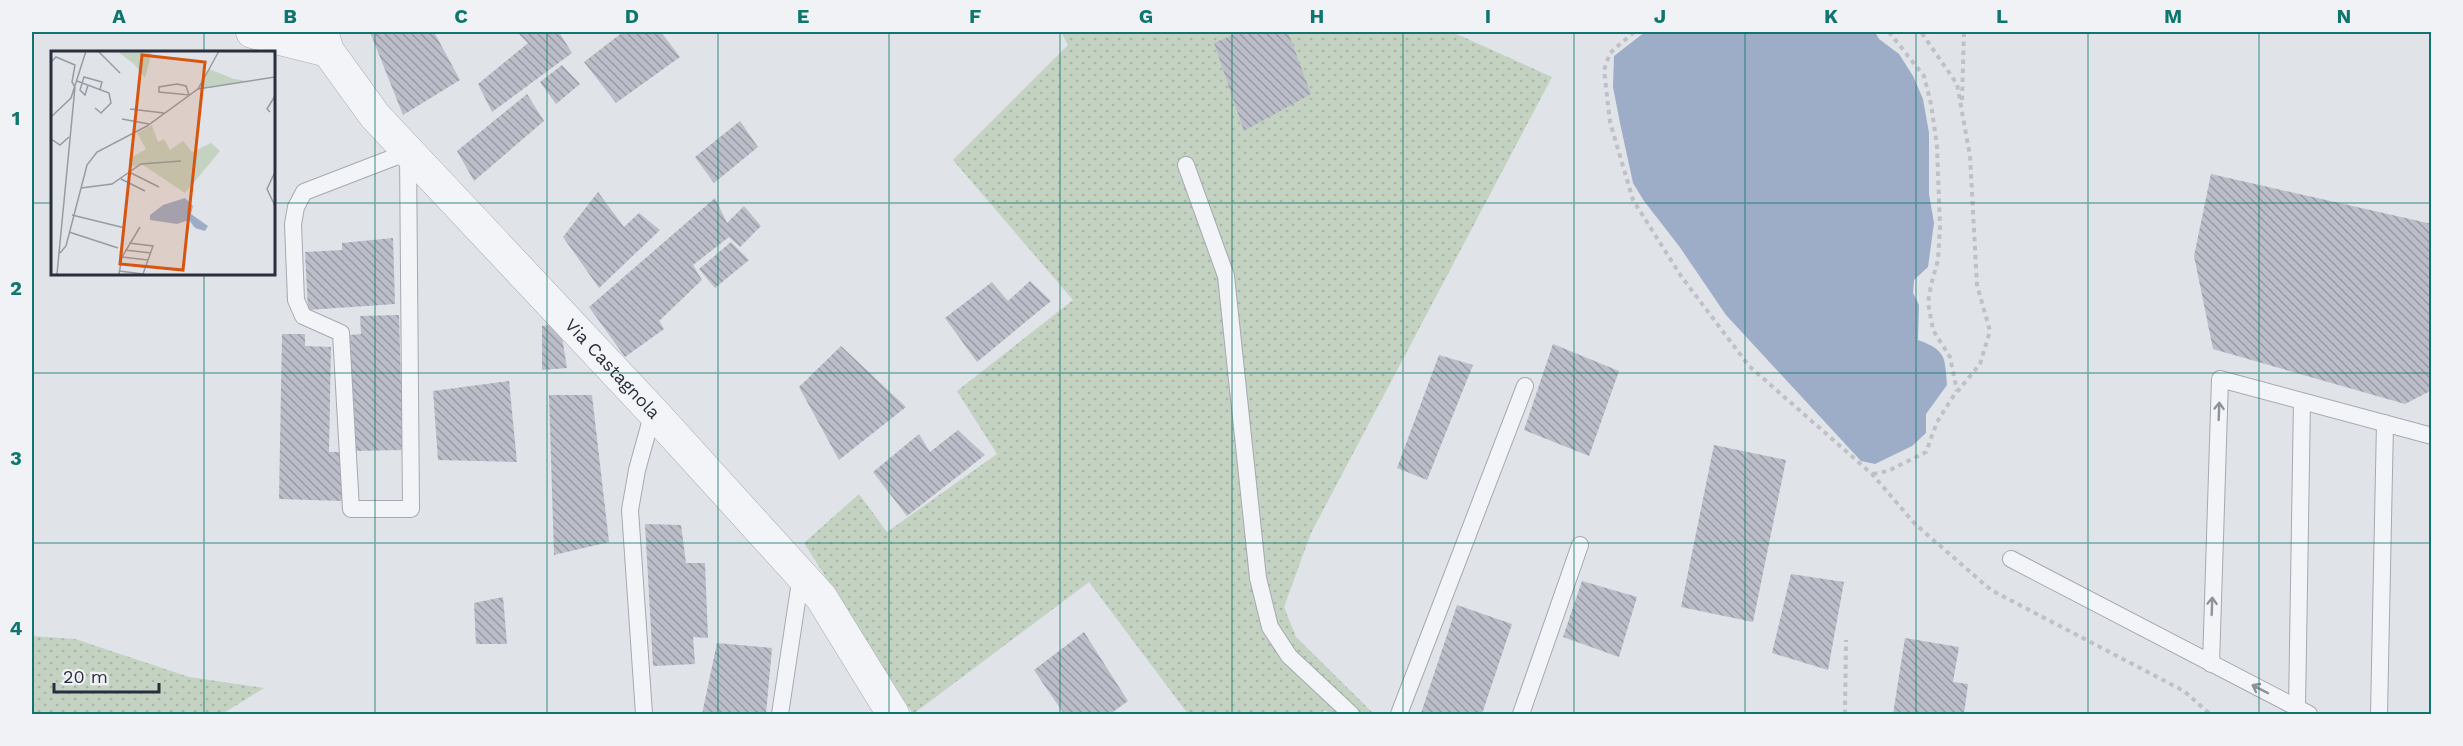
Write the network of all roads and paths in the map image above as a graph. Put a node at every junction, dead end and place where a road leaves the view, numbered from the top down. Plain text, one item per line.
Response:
1 (252, 32) edge
2 (1634, 32) edge
3 (1889, 32) edge
4 (1921, 32) edge
5 (1964, 32) edge
6 (325, 41) edge
7 (1961, 110) junction
8 (408, 152) junction
9 (1186, 165) dead end
10 (1525, 386) dead end
11 (1957, 392) junction
12 (2302, 401) junction
13 (653, 412) junction
14 (2385, 423) junction
15 (2432, 436) edge
16 (1580, 545) dead end
17 (2011, 559) dead end
18 (801, 575) junction
19 (1846, 640) dead end
20 (2211, 664) junction
21 (2303, 711) edge
22 (644, 714) edge
23 (780, 714) edge
24 (893, 714) edge
25 (1351, 714) edge
26 (1399, 714) edge
27 (1521, 714) edge
28 (1845, 714) edge
29 (2379, 714) edge

1 - 6 street
2 - 11 path
3 - 11 path
4 - 7 path
5 - 7 path
6 - 8 street, Via Castagnola
7 - 11 path
8 - 8 lane
8 - 13 street, Via Castagnola
9 - 25 lane
10 - 26 lane
12 - 14 lane
20 -> 12 lane
12 - 21 lane
13 - 18 street, Via Castagnola
13 - 22 lane
14 - 15 lane
14 - 29 lane
16 - 27 lane
17 - 20 lane
18 - 23 lane
18 - 24 street, Via Castagnola
19 - 28 path
21 -> 20 lane

